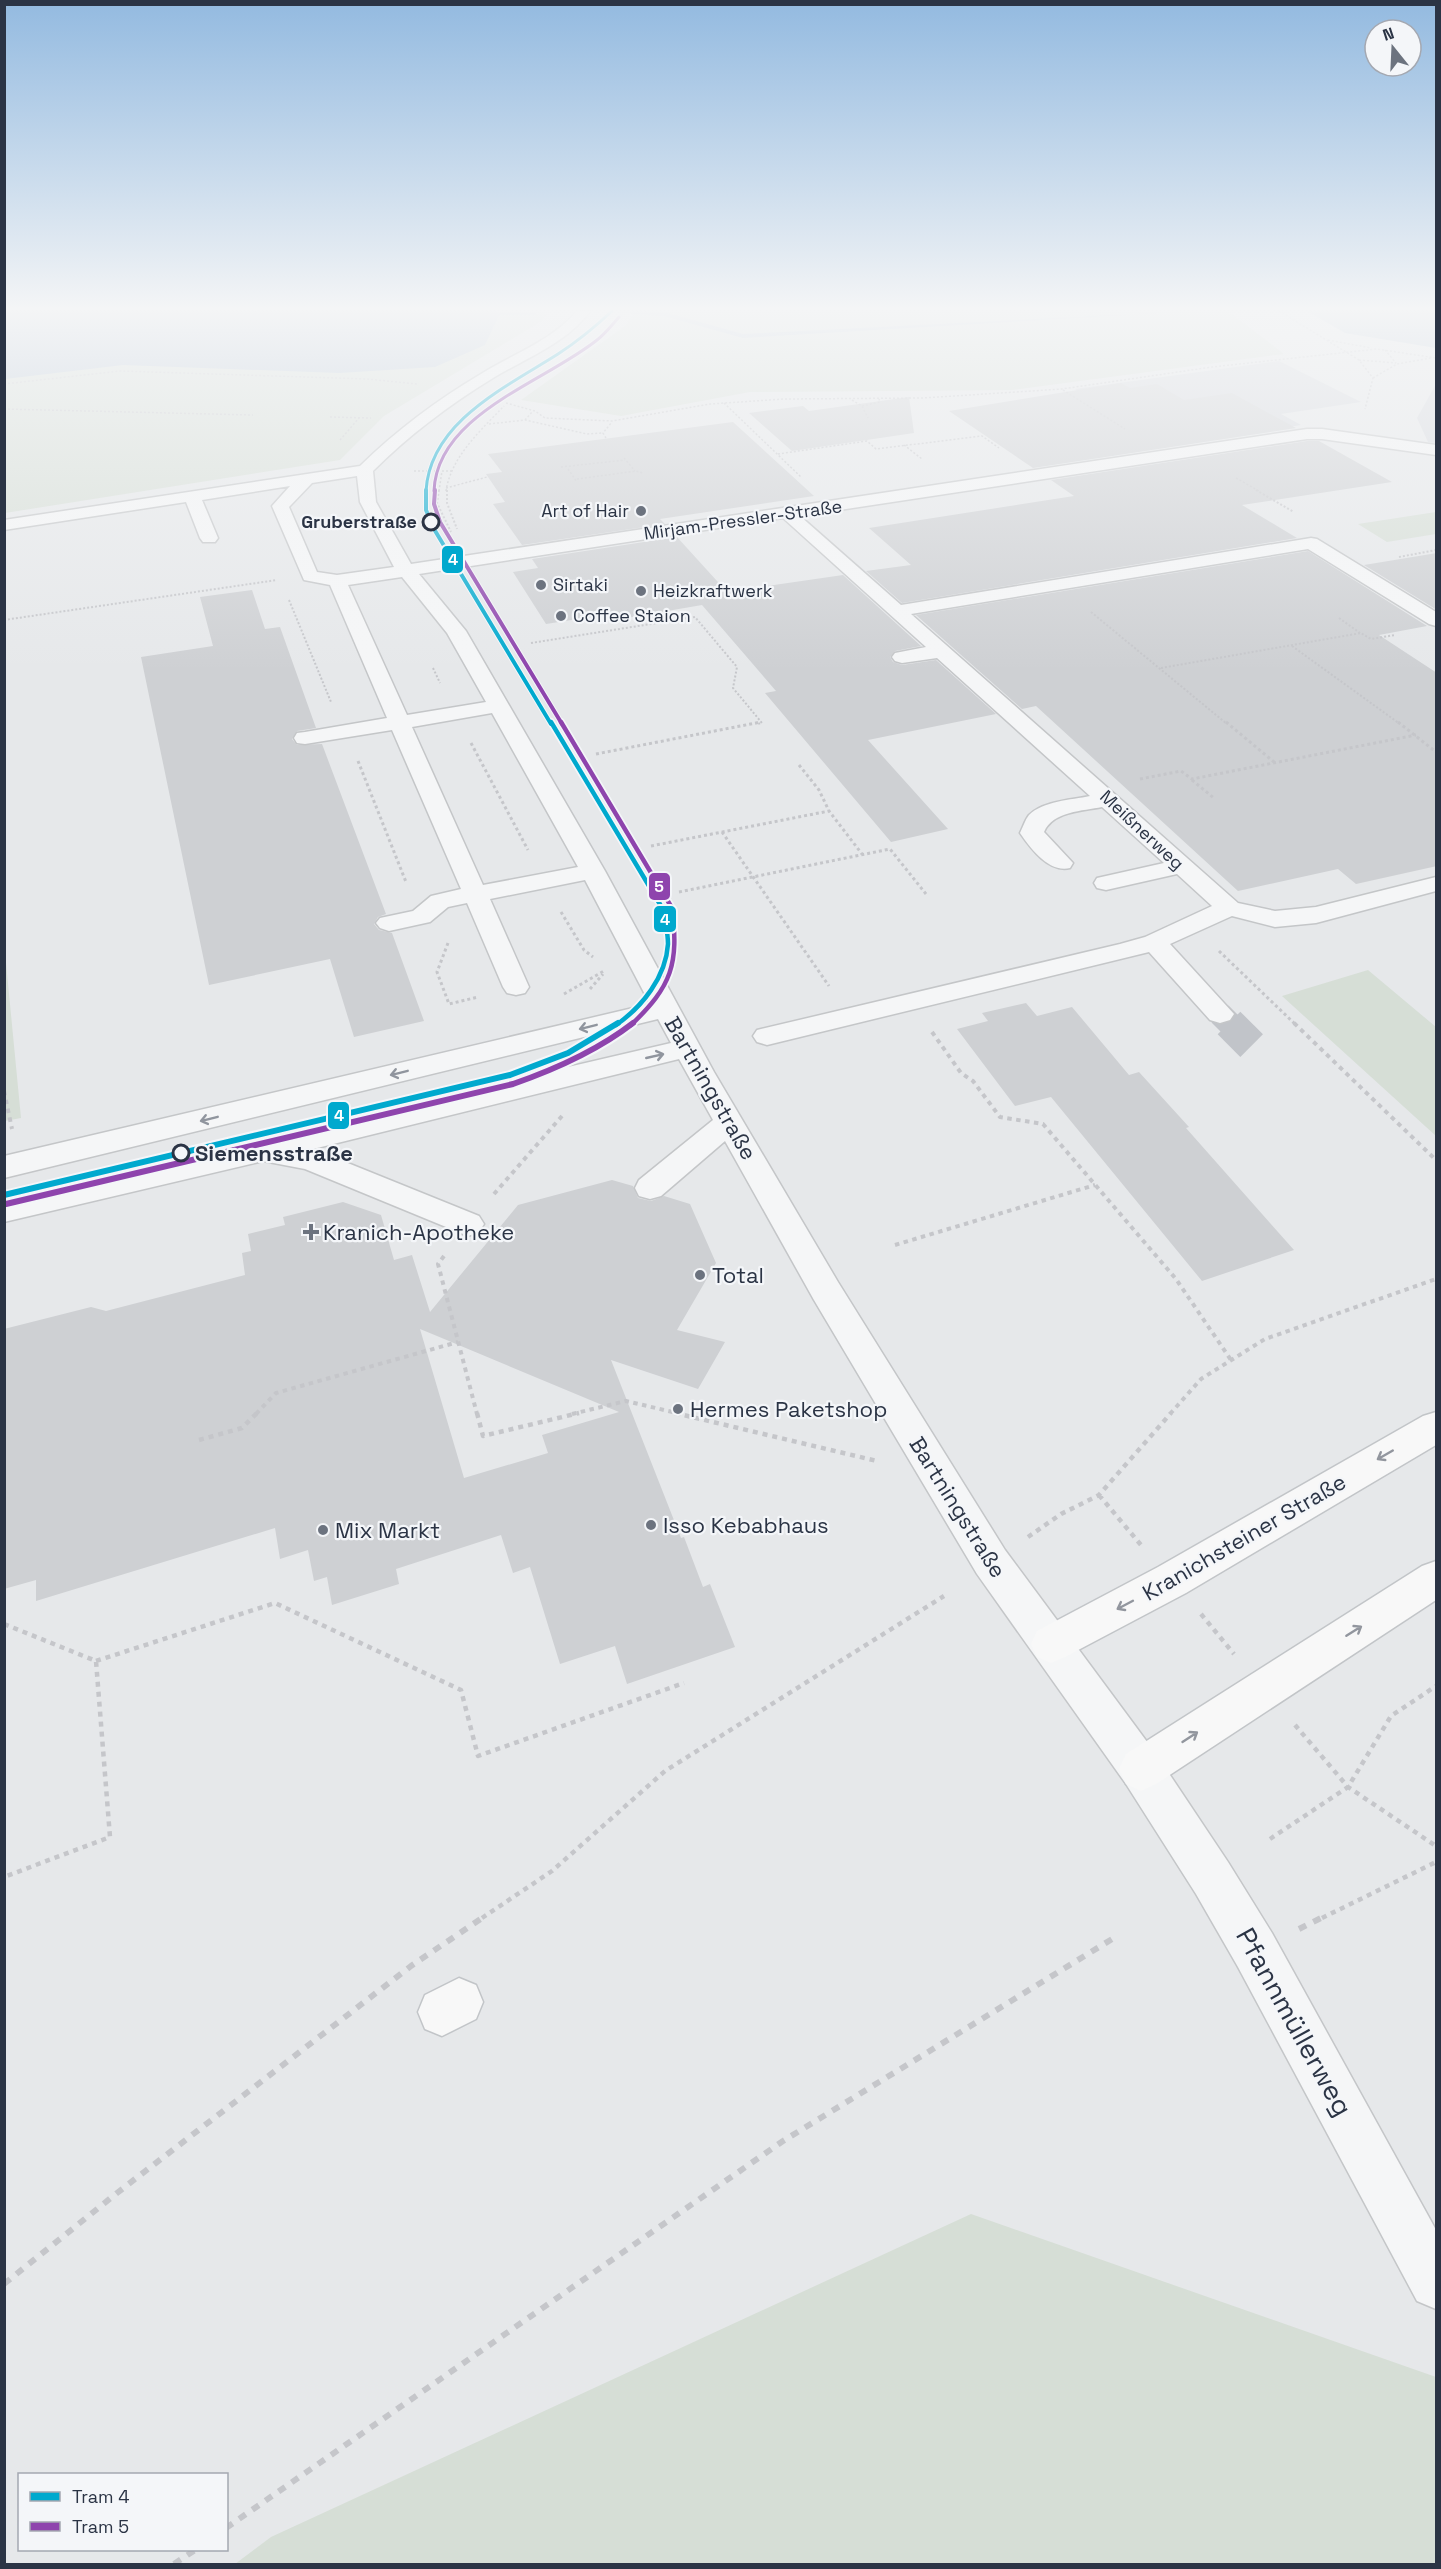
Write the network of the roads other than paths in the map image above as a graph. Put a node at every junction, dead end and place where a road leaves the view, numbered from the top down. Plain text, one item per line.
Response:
1 (406, 431) edge
2 (1437, 450) edge
3 (365, 470) junction
4 (305, 481) junction
5 (192, 497) junction
6 (788, 514) junction
7 (4, 525) edge
8 (209, 538) dead end
9 (406, 570) junction
10 (337, 581) junction
11 (896, 611) junction
12 (1437, 620) edge
13 (941, 651) junction
14 (902, 657) dead end
15 (499, 706) junction
16 (401, 722) junction
17 (305, 738) dead end
18 (1102, 794) junction
19 (1061, 863) dead end
20 (1181, 866) junction
21 (596, 877) junction
22 (1106, 884) dead end
23 (1437, 884) edge
24 (478, 901) junction
25 (1229, 908) junction
26 (388, 923) dead end
27 (1155, 942) junction
28 (516, 987) road end
29 (666, 1010) junction
30 (1220, 1014) tunnel mouth
31 (767, 1036) dead end
32 (688, 1048) junction
33 (730, 1121) junction
34 (260, 1151) junction
35 (4, 1167) edge
36 (650, 1188) dead end
37 (4, 1211) edge
38 (468, 1224) dead end
39 (1437, 1427) edge
40 (1437, 1579) edge
41 (1051, 1644) junction
42 (1141, 1769) junction
43 (1437, 2282) edge

1 - 3 street
2 - 6 street, Mirjam-Pressler-Straße
3 - 4 street
3 - 9 street, Bartningstraße
4 - 5 street
4 - 10 street, Mirjam-Pressler-Straße
5 - 7 street
5 - 8 street
6 - 9 street, Mirjam-Pressler-Straße
6 - 11 street, Meißnerweg
9 - 10 street, Mirjam-Pressler-Straße
9 - 15 street, Bartningstraße
10 - 16 street
11 - 12 street
11 - 13 street, Meißnerweg
13 - 14 street
13 - 18 street, Meißnerweg
15 - 16 street
15 - 21 street, Bartningstraße
16 - 17 street
16 - 24 street
18 - 19 street
18 - 20 street, Meißnerweg
20 - 22 street
20 - 25 street, Meißnerweg
21 - 24 street
21 - 29 street, Bartningstraße
23 - 25 street, Meißnerweg
24 - 26 street
24 - 28 street
25 - 27 street
27 - 30 street
27 - 31 street
29 - 32 street, Bartningstraße
29 -> 35 street
32 - 33 street, Bartningstraße
34 -> 32 street
33 - 36 street
33 - 41 street, Bartningstraße
34 - 37 street
34 - 38 street
39 -> 41 main road, Kranichsteiner Straße
42 -> 40 main road
41 - 42 street, Bartningstraße
42 - 43 street, Pfannmüllerweg

